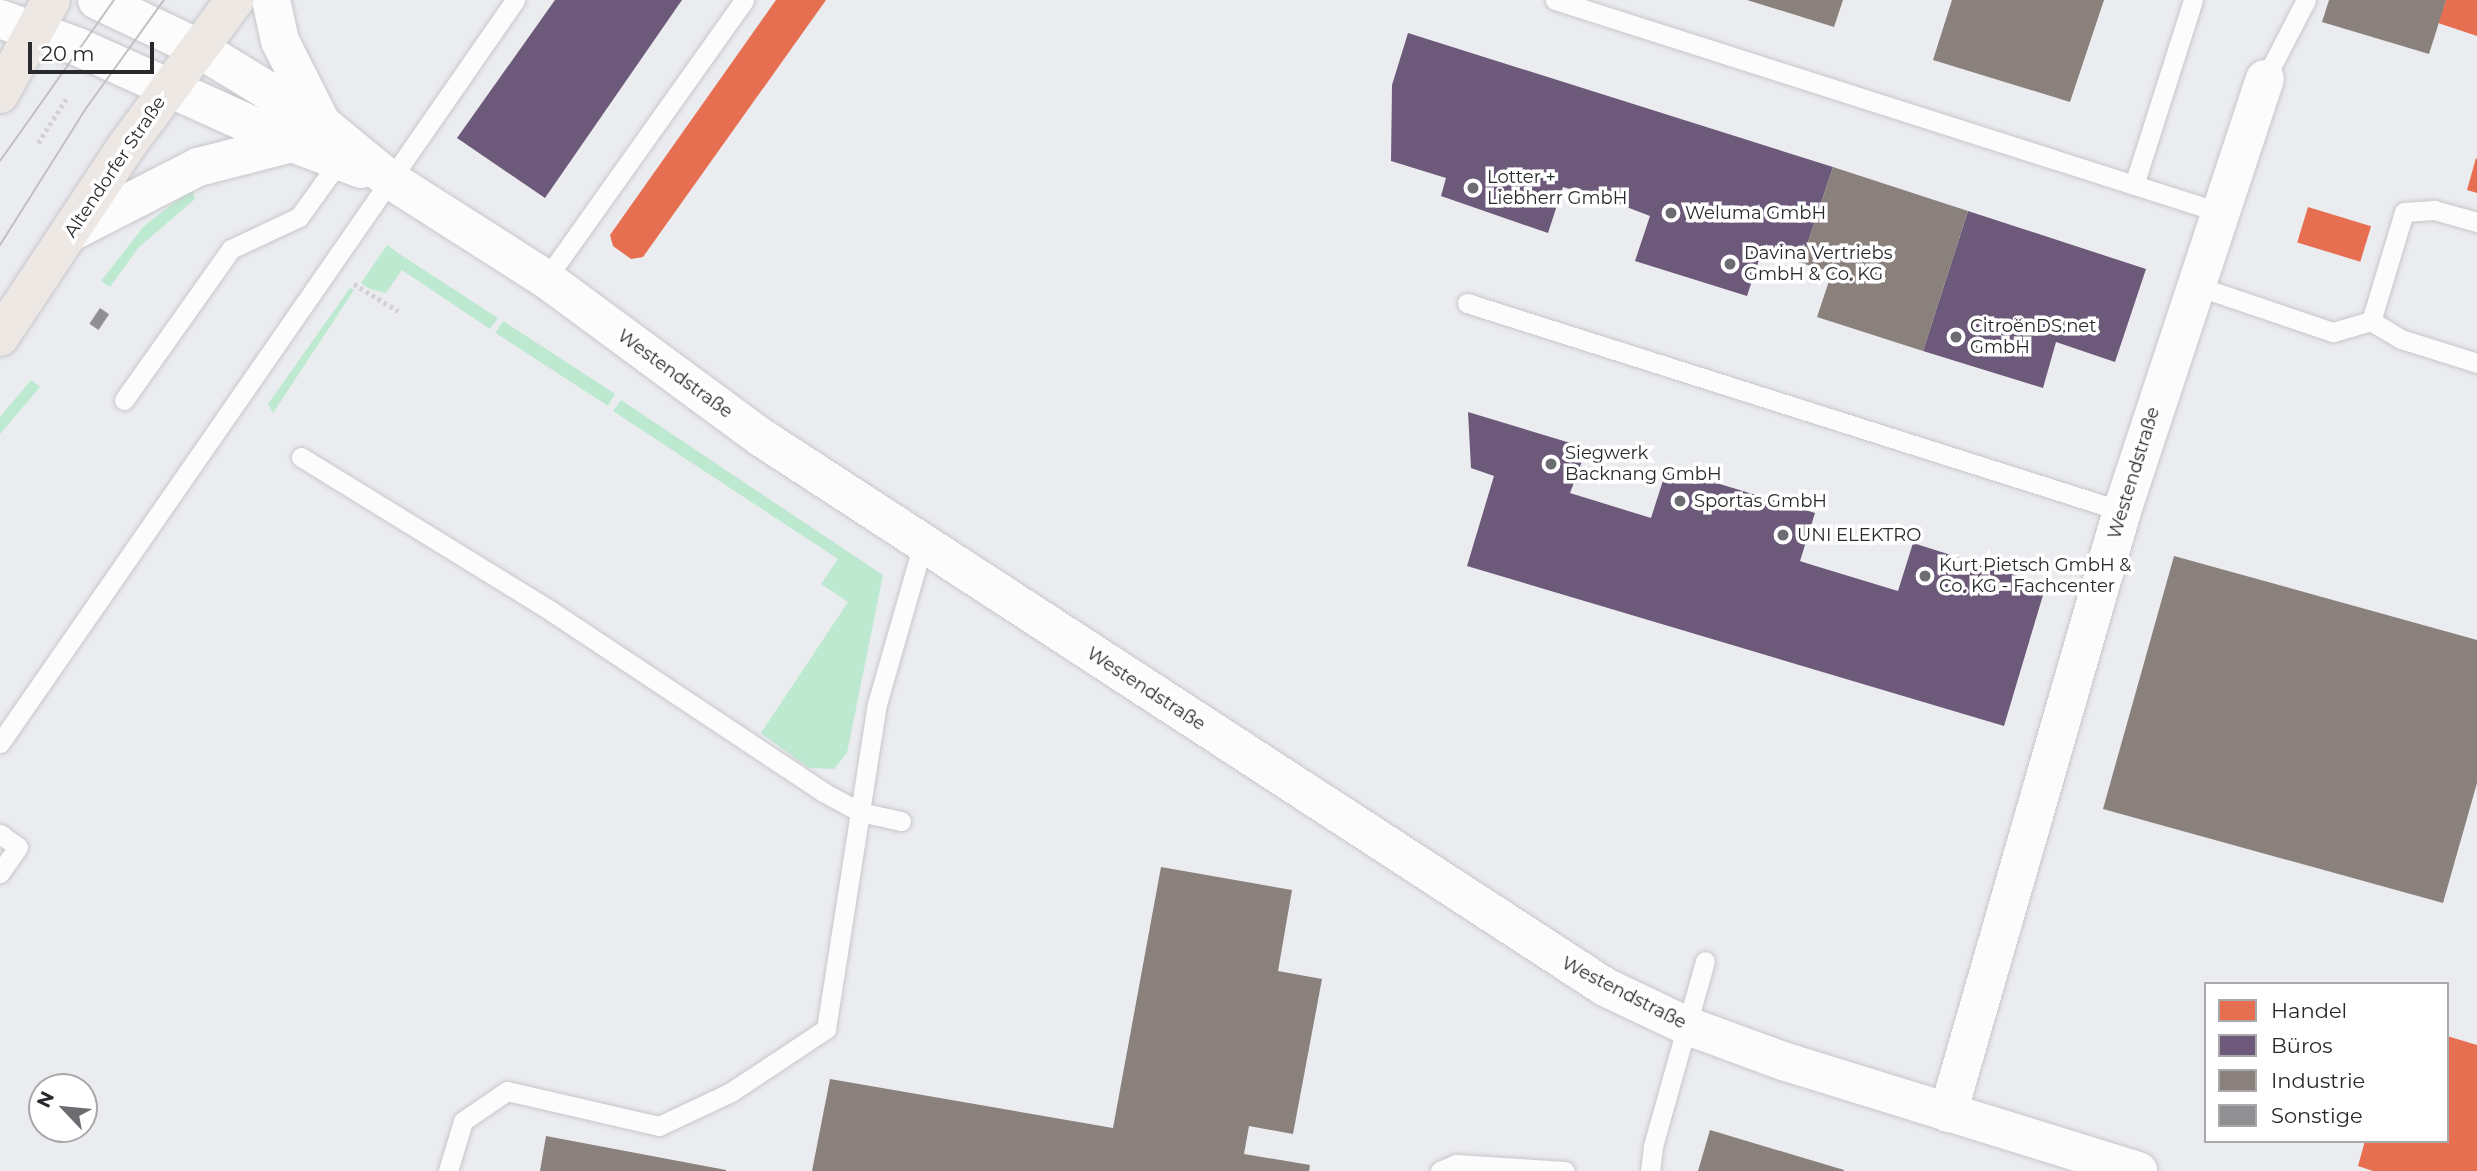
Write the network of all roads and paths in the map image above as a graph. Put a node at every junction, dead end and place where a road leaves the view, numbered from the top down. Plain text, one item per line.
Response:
1 (97, 0) edge
2 (235, 0) edge
3 (271, 0) edge
4 (515, 0) edge
5 (744, 0) edge
6 (1555, 0) edge
7 (2193, 0) edge
8 (2306, 0) edge
9 (28, 16) edge
10 (198, 48) junction
11 (2265, 79) joint
12 (169, 87) junction
13 (0, 94) edge
14 (66, 99) dead end
15 (38, 143) dead end
16 (326, 143) junction
17 (389, 179) junction
18 (2134, 185) junction
19 (2219, 212) junction
20 (2477, 222) edge
21 (71, 232) junction
22 (330, 266) junction
23 (547, 279) junction
24 (2194, 285) junction
25 (1467, 303) dead end
26 (398, 311) dead end
27 (2371, 321) junction
28 (0, 337) edge
29 (2477, 363) edge
30 (124, 400) dead end
31 (301, 457) dead end
32 (2122, 511) junction
33 (923, 544) junction
34 (0, 743) edge
35 (860, 812) junction
36 (901, 821) dead end
37 (0, 834) edge
38 (0, 873) edge
39 (1705, 961) dead end
40 (1685, 1025) junction
41 (1948, 1113) junction
42 (449, 1171) edge
43 (1440, 1171) edge
44 (1565, 1171) edge
45 (1650, 1171) edge
46 (2138, 1171) edge

1 - 10 street, Westendstraße
2 - 10 main road, Altendorfer Straße
3 - 16 street, Westendstraße
4 - 17 lane
5 - 23 lane
6 - 18 lane
7 - 18 lane
8 - 11 lane
9 - 12 street, Westendstraße
9 - 13 main road
10 - 12 main road, Altendorfer Straße
10 - 16 street, Westendstraße
11 - 19 street, Westendstraße
12 - 16 street, Westendstraße
12 - 21 main road, Altendorfer Straße
14 - 15 path
16 - 17 street, Westendstraße
16 - 21 street
16 - 30 lane
17 - 22 lane
17 - 23 street, Westendstraße
18 - 19 lane
19 - 24 street, Westendstraße
20 - 27 lane
21 - 28 main road, Altendorfer Straße
22 - 26 path
22 - 34 lane
23 - 33 street, Westendstraße
24 - 27 lane
24 - 32 street, Westendstraße
25 - 32 lane
27 - 29 lane
31 - 35 lane
32 - 41 street, Westendstraße
33 - 35 lane
33 - 40 street, Westendstraße
35 - 36 lane
35 - 42 lane
37 - 38 lane
39 - 40 lane
40 - 41 street, Westendstraße
40 - 45 lane
41 - 46 street, Westendstraße
43 - 44 lane

